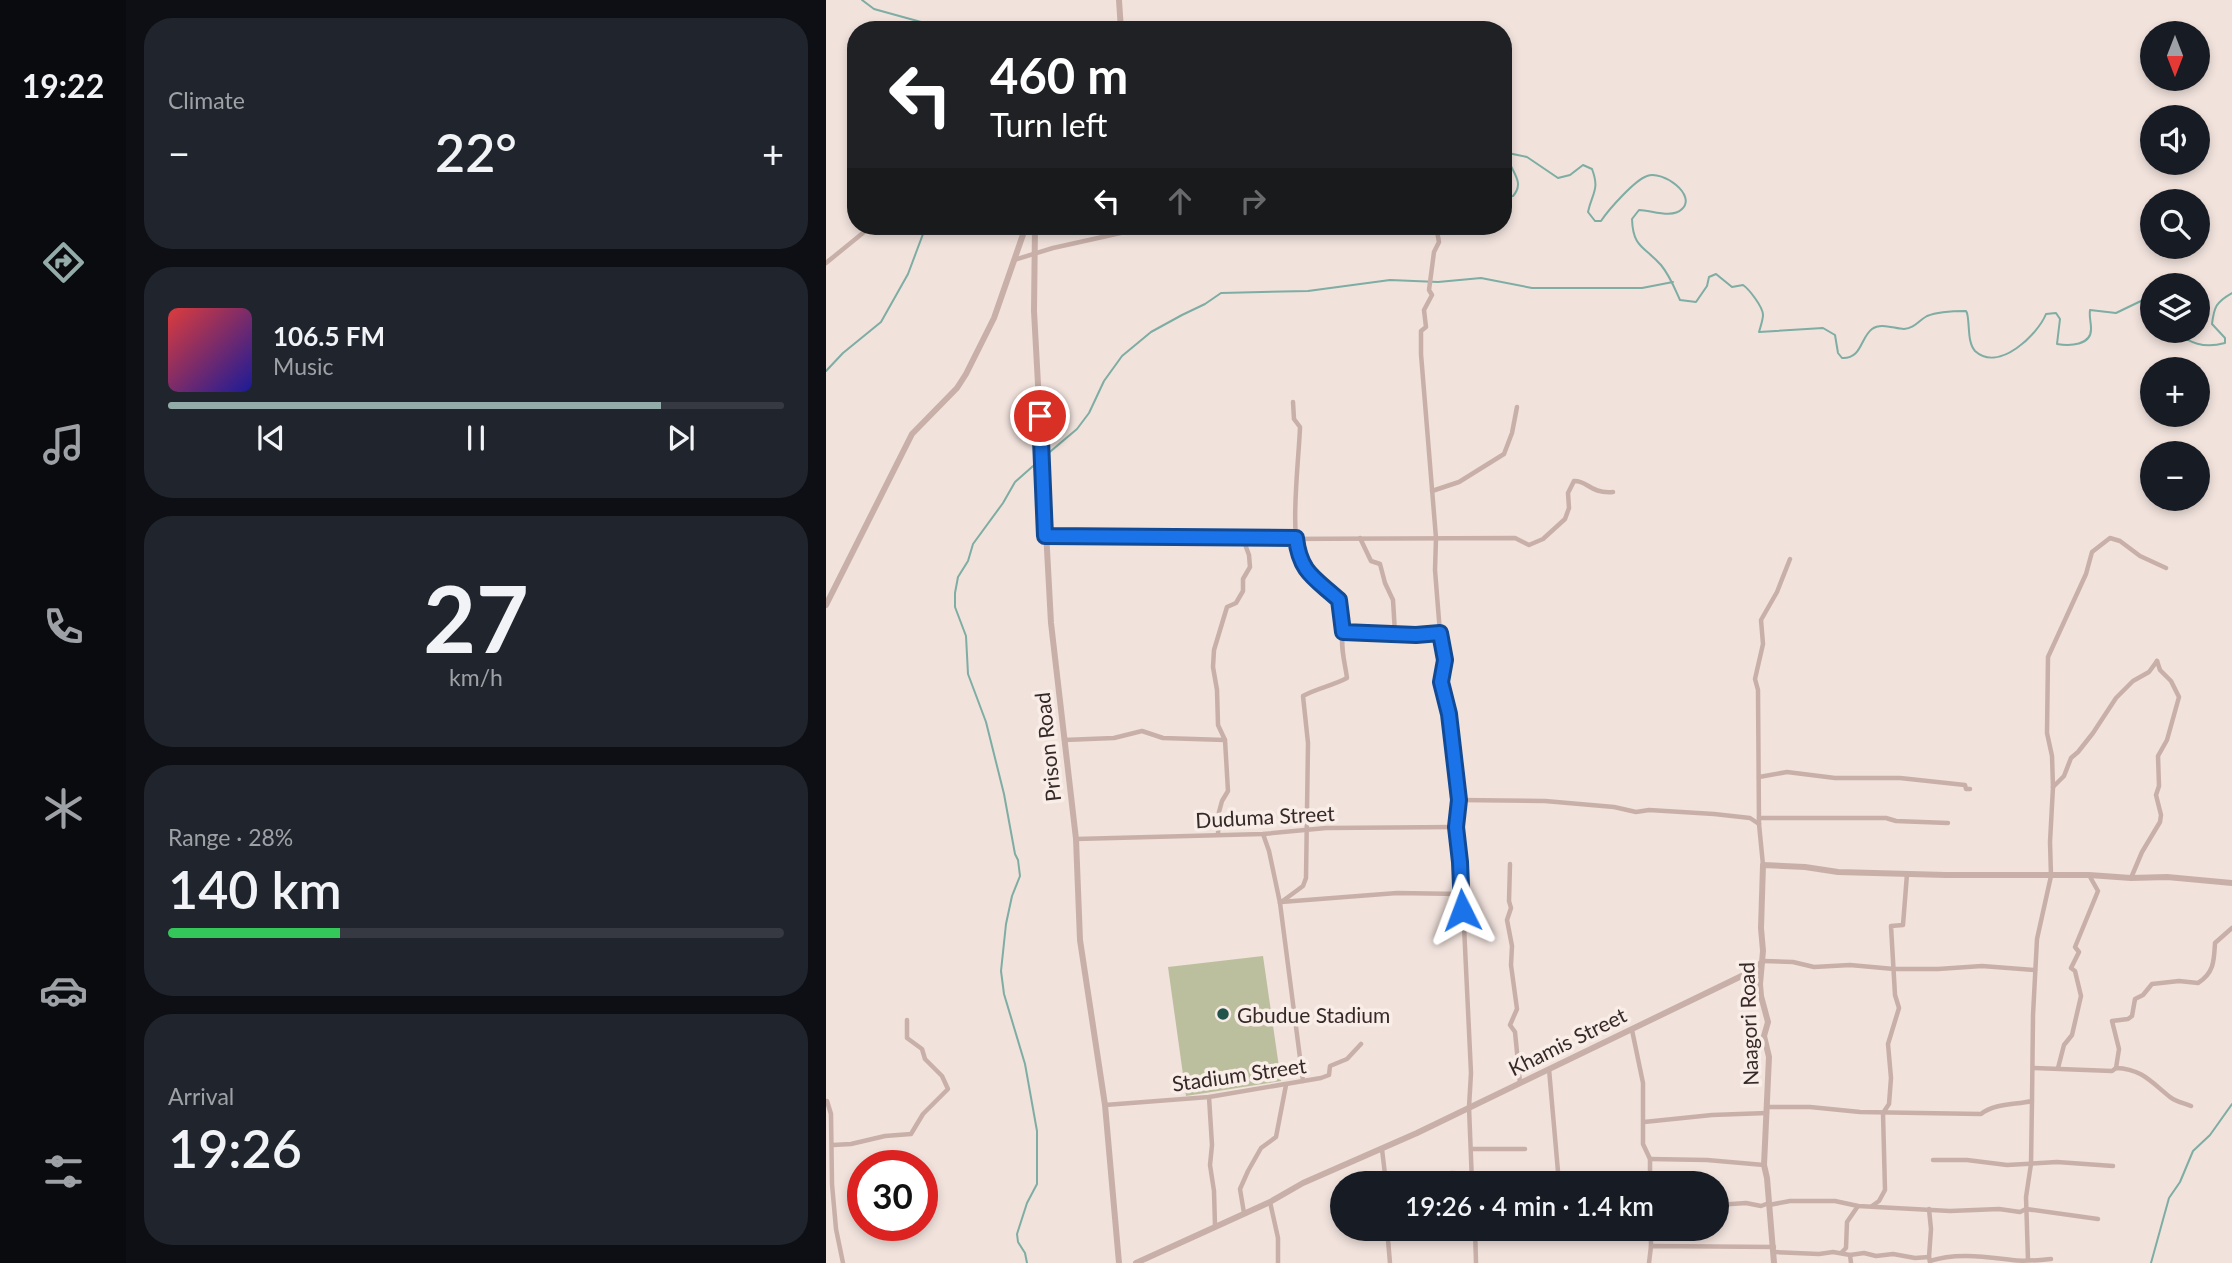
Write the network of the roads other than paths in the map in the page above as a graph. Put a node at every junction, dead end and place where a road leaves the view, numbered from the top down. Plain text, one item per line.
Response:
1 (1119, 0) edge
2 (1120, 21) edge
3 (860, 235) edge
4 (1023, 235) edge
5 (1035, 235) edge
6 (1114, 235) edge
7 (1438, 235) edge
8 (1034, 254) junction
9 (1013, 261) junction
10 (826, 262) edge
11 (1293, 402) dead end
12 (1517, 407) dead end
13 (1432, 491) junction
14 (1613, 492) dead end
15 (1045, 536) junction
16 (1296, 538) junction
17 (1360, 538) junction
18 (1436, 538) junction
19 (1243, 539) junction
20 (1790, 559) dead end
21 (2166, 568) dead end
22 (826, 606) edge
23 (1343, 632) junction
24 (1395, 633) junction
25 (1440, 633) junction
26 (1063, 740) junction
27 (1225, 740) junction
28 (1759, 777) junction
29 (2053, 787) junction
30 (1970, 789) dead end
31 (1459, 800) junction
32 (1750, 818) junction
33 (1759, 818) junction
34 (1948, 822) dead end
35 (1456, 827) junction
36 (1306, 829) junction
37 (1218, 834) junction
38 (1263, 834) junction
39 (1076, 839) junction
40 (1510, 864) dead end
41 (1763, 864) junction
42 (1907, 874) junction
43 (2089, 875) junction
44 (2052, 876) junction
45 (2131, 878) junction
46 (2232, 883) edge
47 (1460, 894) junction
48 (1280, 903) junction
49 (2232, 928) edge
50 (1763, 961) junction
51 (1894, 969) junction
52 (2035, 970) junction
53 (907, 1020) dead end
54 (1631, 1029) junction
55 (1361, 1044) dead end
56 (2034, 1068) junction
57 (2058, 1068) junction
58 (2116, 1068) junction
59 (1549, 1069) junction
60 (1303, 1081) junction
61 (1520, 1083) junction
62 (1286, 1085) junction
63 (1209, 1097) junction
64 (827, 1101) edge
65 (2032, 1101) junction
66 (1105, 1105) junction
67 (2191, 1106) dead end
68 (1469, 1107) junction
69 (1768, 1110) junction
70 (1883, 1113) junction
71 (1644, 1122) junction
72 (833, 1145) junction
73 (1381, 1147) junction
74 (1472, 1149) junction
75 (1525, 1149) dead end
76 (1650, 1159) junction
77 (1933, 1160) dead end
78 (2031, 1164) junction
79 (1764, 1165) junction
80 (2113, 1166) dead end
81 (1385, 1171) edge
82 (1471, 1171) edge
83 (1558, 1171) edge
84 (1650, 1171) edge
85 (1270, 1202) junction
86 (1729, 1204) edge
87 (1769, 1204) junction
88 (1858, 1206) junction
89 (1872, 1206) junction
90 (1929, 1209) junction
91 (2026, 1209) junction
92 (1244, 1213) junction
93 (2098, 1219) dead end
94 (1215, 1226) junction
95 (1388, 1241) edge
96 (1475, 1241) edge
97 (1651, 1241) edge
98 (1651, 1246) junction
99 (1774, 1249) junction
100 (1841, 1253) junction
101 (1850, 1255) junction
102 (2051, 1259) dead end
103 (2028, 1260) junction
104 (1929, 1261) edge
105 (842, 1263) edge
106 (1119, 1263) edge
107 (1136, 1263) edge
108 (1278, 1263) edge
109 (1390, 1263) edge
110 (1476, 1263) edge
111 (1649, 1263) edge
112 (1774, 1263) edge
113 (1851, 1263) edge

1 - 2 street
3 - 10 street
4 - 9 street
5 - 8 street, Prison Road
6 - 8 street
7 - 13 street
8 - 9 street
8 - 15 street, Prison Road
9 - 22 street
11 - 16 street
12 - 13 street
13 - 18 street
14 - 18 street
15 - 19 street
15 - 26 street, Prison Road
16 - 17 street
16 - 19 street
16 - 23 street
17 - 18 street
17 - 24 street
18 - 25 street
19 - 27 street
20 - 28 street, Naagori Road
21 - 29 street
23 - 24 street
23 - 36 street
24 - 25 street
25 - 31 street
26 - 27 street
26 - 39 street, Prison Road
27 - 37 street
28 - 30 street
28 - 33 street, Naagori Road
29 - 44 street
29 - 45 street
31 - 32 street
31 - 35 street
32 - 33 street
32 - 33 street
33 - 34 street
33 - 41 street, Naagori Road
35 - 36 street, Duduma Street
35 - 47 street
36 - 38 street, Duduma Street
36 - 48 street
37 - 38 street, Duduma Street
37 - 39 street, Duduma Street
38 - 48 street
39 - 66 street, Prison Road
40 - 61 street
41 - 42 street
41 - 50 street, Naagori Road
42 - 44 street
42 - 51 street
43 - 44 street
43 - 45 street
43 - 57 street
44 - 52 street
45 - 46 street
47 - 48 street
47 - 68 street
48 - 60 street
49 - 58 street
50 - 51 street
50 - 54 street, Khamis Street
50 - 69 street, Naagori Road
51 - 52 street
51 - 70 street
52 - 56 street
53 - 72 street
54 - 59 street, Khamis Street
54 - 71 street
55 - 60 street, Stadium Street
56 - 57 street
56 - 65 street
57 - 58 street
58 - 67 street
59 - 61 street, Khamis Street
59 - 83 street
60 - 62 street, Stadium Street
61 - 68 street, Khamis Street
62 - 63 street, Stadium Street
62 - 92 street
63 - 66 street, Stadium Street
63 - 94 street
64 - 72 street
65 - 70 street
65 - 78 street
66 - 106 street, Prison Road
68 - 73 street, Khamis Street
68 - 74 street
69 - 70 street
69 - 71 street
69 - 79 street, Naagori Road
70 - 89 street
71 - 76 street
72 - 105 street
73 - 81 street
73 - 85 street, Khamis Street
74 - 75 street
74 - 82 street
76 - 79 street
76 - 84 street
77 - 78 street
78 - 80 street
78 - 91 street
79 - 87 street, Naagori Road
85 - 92 street, Khamis Street
85 - 108 street
86 - 87 street
87 - 88 street
87 - 99 street, Naagori Road
88 - 89 street
88 - 100 street
89 - 90 street
90 - 91 street
90 - 104 street
91 - 93 street
91 - 103 street
92 - 94 street, Khamis Street
94 - 107 street, Khamis Street
95 - 109 street
96 - 110 street
97 - 98 street
98 - 99 street
98 - 111 street
99 - 100 street
99 - 112 street, Naagori Road
100 - 101 street
101 - 104 street
101 - 113 street
102 - 103 street
103 - 104 street

